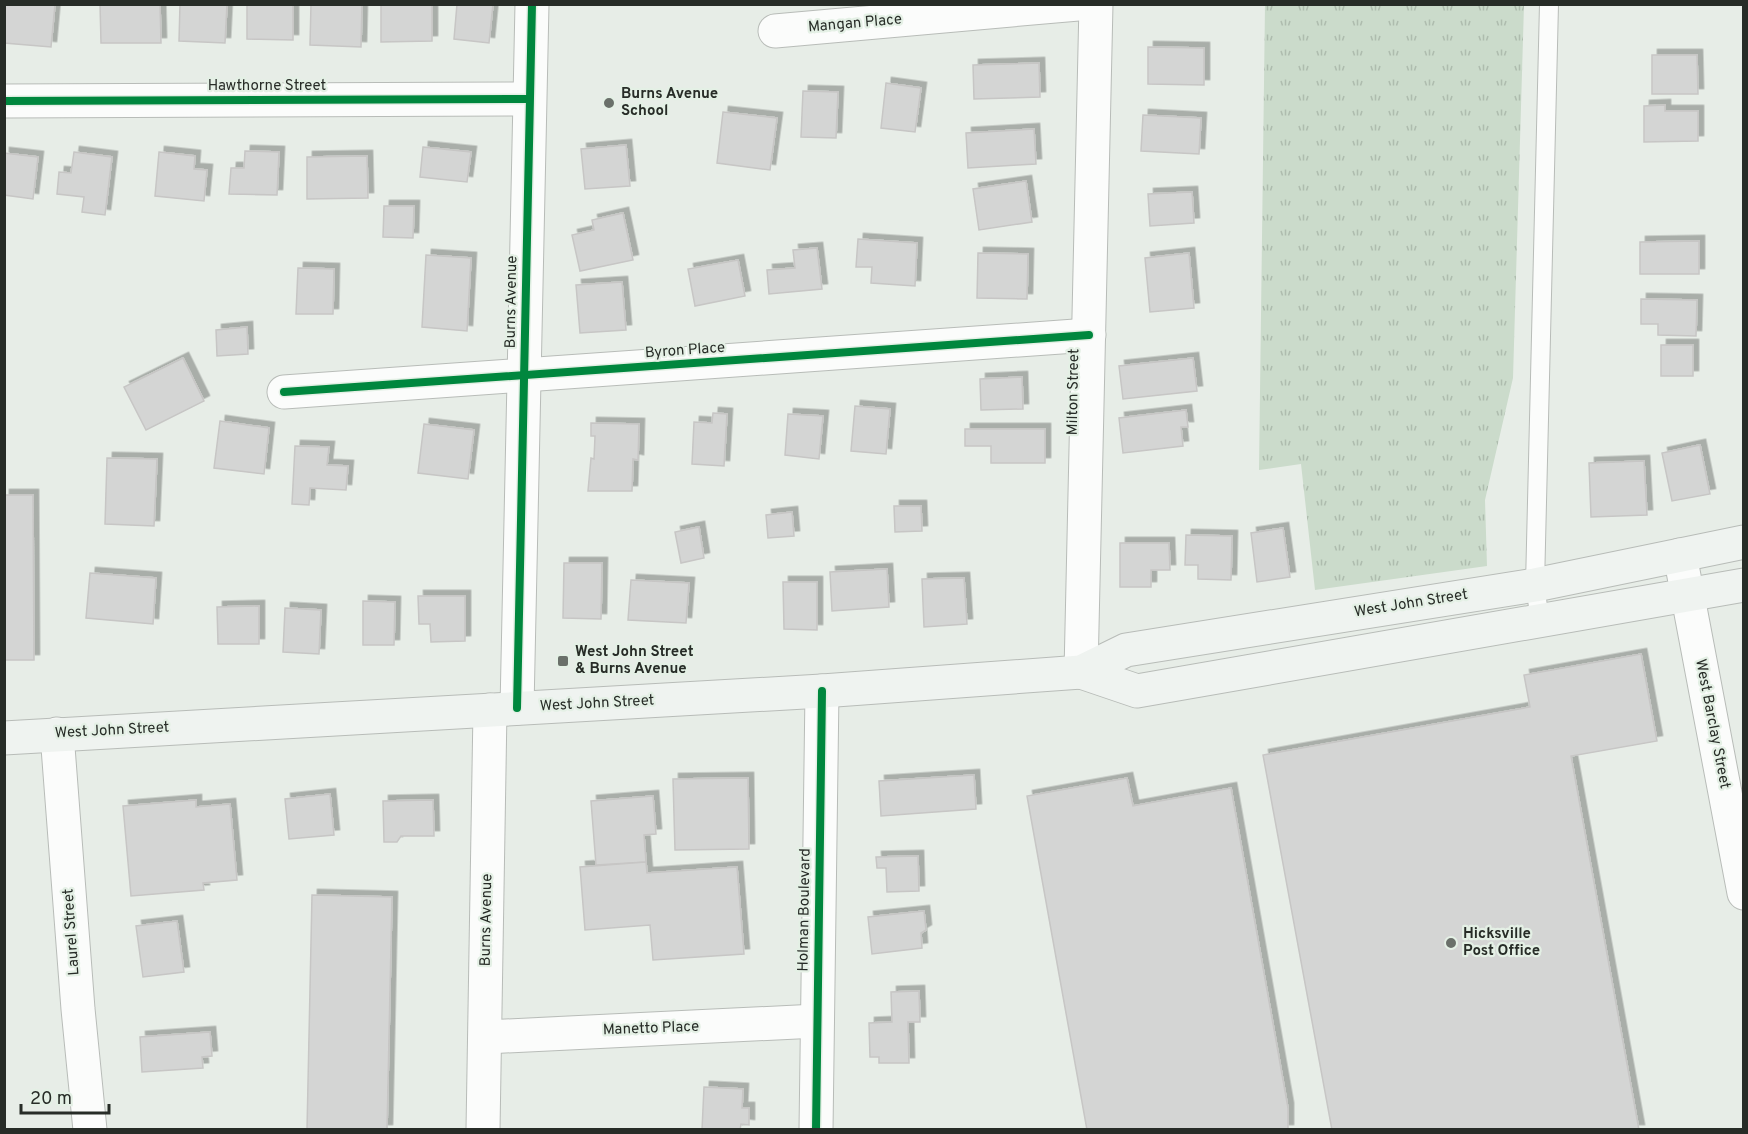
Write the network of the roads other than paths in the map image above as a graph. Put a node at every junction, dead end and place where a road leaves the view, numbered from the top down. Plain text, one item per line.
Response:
1 (532, 4) edge
2 (1078, 4) edge
3 (1095, 4) edge
4 (1549, 4) edge
5 (875, 13) edge
6 (775, 31) dead end
7 (530, 99) junction
8 (4, 101) edge
9 (1089, 335) junction
10 (524, 376) junction
11 (284, 392) dead end
12 (1743, 542) edge
13 (1680, 555) junction
14 (1535, 585) junction
15 (1743, 585) edge
16 (1688, 595) junction
17 (1305, 621) junction
18 (1540, 621) junction
19 (1284, 666) junction
20 (1082, 672) junction
21 (822, 691) junction
22 (503, 709) junction
23 (57, 734) junction
24 (4, 738) edge
25 (1743, 892) edge
26 (817, 1021) junction
27 (486, 1037) junction
28 (90, 1130) edge
29 (483, 1130) edge
30 (816, 1130) edge

1 - 7 street, Burns Avenue
2 - 5 street, Mangan Place
3 - 9 street, Milton Street
4 - 14 lane
5 - 6 street, Mangan Place
7 - 8 street, Hawthorne Street
7 - 10 street, Burns Avenue
9 - 10 street, Byron Place
9 - 20 street, Milton Street
10 - 11 street, Byron Place
10 - 22 street, Burns Avenue
12 - 13 main road, West John Street
13 - 14 main road, West John Street
13 - 16 street, West Barclay Street
14 - 17 main road, West John Street
14 - 18 lane
15 - 16 main road, West John Street
16 - 18 main road, West John Street
16 - 25 street, West Barclay Street
17 - 19 main road
17 - 20 main road, West John Street
18 - 19 main road, West John Street
19 - 20 main road, West John Street
20 - 21 main road, West John Street
21 - 22 main road, West John Street
21 - 26 street, Holman Boulevard
22 - 23 main road, West John Street
22 - 27 street, Burns Avenue
23 - 24 main road, West John Street
23 - 28 street, Laurel Street
26 - 27 street, Manetto Place
26 - 30 street, Holman Boulevard
27 - 29 street, Burns Avenue

